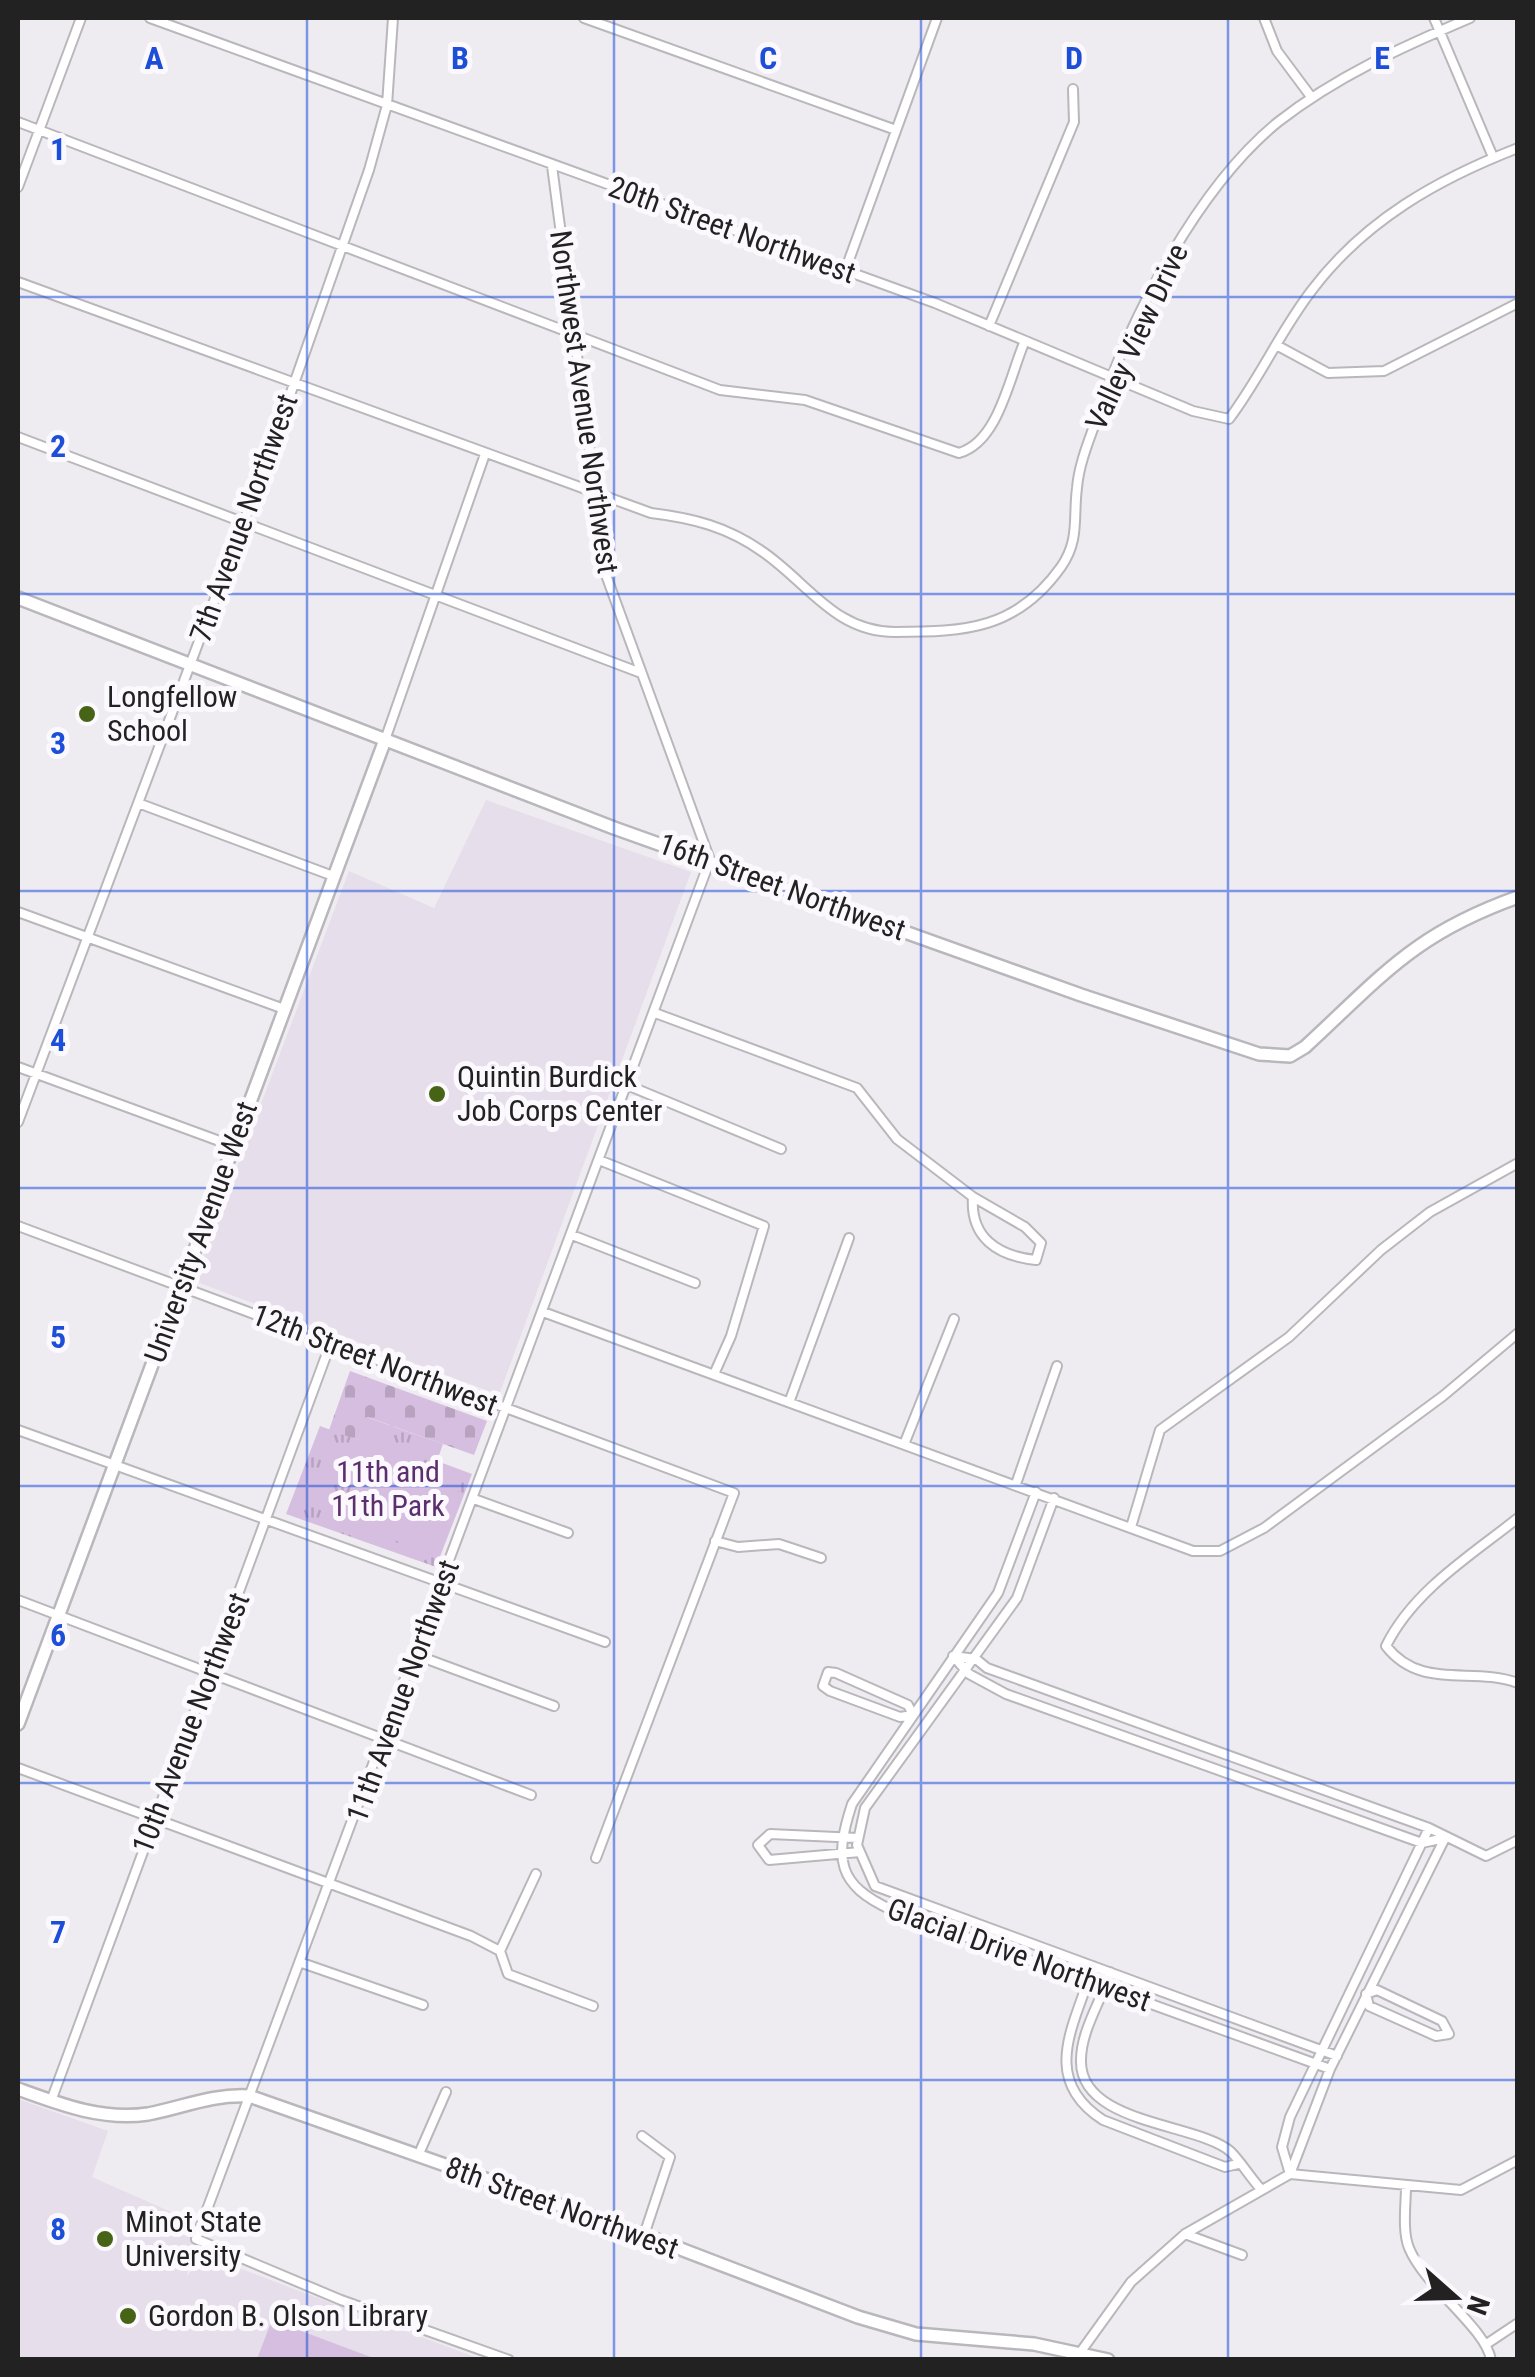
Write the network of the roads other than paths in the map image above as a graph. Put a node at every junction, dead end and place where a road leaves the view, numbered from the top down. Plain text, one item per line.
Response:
1 (81, 18) edge
2 (150, 18) edge
3 (393, 18) edge
4 (584, 18) edge
5 (937, 18) edge
6 (1264, 18) edge
7 (1434, 18) edge
8 (1470, 18) edge
9 (1439, 30) junction
10 (1074, 89) dead end
11 (1312, 98) junction
12 (388, 106) junction
13 (18, 122) edge
14 (40, 130) junction
15 (896, 130) junction
16 (1518, 148) edge
17 (1493, 157) junction
18 (552, 166) junction
19 (18, 187) edge
20 (342, 246) junction
21 (846, 271) junction
22 (18, 282) edge
23 (1518, 303) edge
24 (989, 326) junction
25 (572, 334) junction
26 (1024, 343) junction
27 (1278, 346) junction
28 (1112, 378) junction
29 (293, 382) junction
30 (18, 436) edge
31 (486, 454) junction
32 (591, 490) junction
33 (244, 521) junction
34 (438, 593) junction
35 (18, 598) edge
36 (192, 664) junction
37 (641, 673) junction
38 (385, 740) junction
39 (138, 803) junction
40 (710, 860) junction
41 (333, 876) junction
42 (1518, 897) edge
43 (18, 912) edge
44 (88, 937) junction
45 (284, 1009) junction
46 (655, 1013) junction
47 (18, 1067) edge
48 (36, 1074) junction
49 (627, 1085) junction
50 (18, 1122) edge
51 (233, 1146) junction
52 (781, 1149) dead end
53 (599, 1160) junction
54 (1518, 1163) edge
55 (972, 1197) junction
56 (18, 1226) edge
57 (572, 1234) junction
58 (849, 1238) dead end
59 (695, 1282) dead end
60 (181, 1285) junction
61 (544, 1312) junction
62 (954, 1318) dead end
63 (1518, 1333) edge
64 (330, 1345) junction
65 (1058, 1366) dead end
66 (715, 1372) junction
67 (790, 1400) junction
68 (508, 1410) junction
69 (18, 1430) edge
70 (905, 1442) junction
71 (114, 1466) junction
72 (1016, 1484) junction
73 (1036, 1492) junction
74 (1054, 1498) junction
75 (474, 1499) junction
76 (1518, 1518) edge
77 (268, 1522) junction
78 (1130, 1527) junction
79 (568, 1533) dead end
80 (715, 1541) junction
81 (821, 1558) dead end
82 (444, 1582) junction
83 (18, 1600) edge
84 (58, 1615) junction
85 (606, 1642) dead end
86 (416, 1655) junction
87 (953, 1656) junction
88 (976, 1659) junction
89 (212, 1672) junction
90 (966, 1672) junction
91 (1518, 1682) edge
92 (554, 1706) dead end
93 (913, 1716) junction
94 (926, 1722) junction
95 (18, 1724) edge
96 (385, 1739) junction
97 (18, 1768) edge
98 (531, 1795) dead end
99 (154, 1819) junction
100 (1429, 1828) junction
101 (842, 1836) junction
102 (858, 1838) junction
103 (1445, 1838) junction
104 (1518, 1840) edge
105 (1422, 1843) junction
106 (860, 1852) junction
107 (843, 1853) junction
108 (596, 1858) dead end
109 (536, 1874) dead end
110 (330, 1885) junction
111 (500, 1951) junction
112 (302, 1963) junction
113 (1093, 1966) junction
114 (1110, 1972) junction
115 (1088, 1981) junction
116 (1106, 1987) junction
117 (1353, 1987) junction
118 (1366, 1994) junction
119 (423, 2005) dead end
120 (593, 2006) dead end
121 (1322, 2048) junction
122 (1336, 2056) junction
123 (1315, 2062) junction
124 (1330, 2069) junction
125 (18, 2089) edge
126 (446, 2092) dead end
127 (248, 2096) junction
128 (51, 2101) junction
129 (642, 2136) dead end
130 (418, 2156) junction
131 (1518, 2160) edge
132 (1238, 2164) junction
133 (1290, 2174) junction
134 (1406, 2186) junction
135 (1260, 2188) junction
136 (1185, 2234) junction
137 (644, 2235) junction
138 (1242, 2255) dead end
139 (1518, 2323) edge
140 (1488, 2343) junction
141 (1082, 2350) junction
142 (510, 2360) edge
143 (1108, 2360) edge
144 (1491, 2360) edge

1 - 14 street
2 - 12 street, 20th Street Northwest
3 - 12 street, 7th Avenue Northwest
4 - 15 street
5 - 15 street
6 - 11 street
7 - 9 street
8 - 9 street, Valley View Drive
9 - 11 street, Valley View Drive
9 - 17 street
10 - 24 street
11 - 28 street, Valley View Drive
12 - 18 street, 20th Street Northwest
12 - 20 street, 7th Avenue Northwest
13 - 14 street
14 - 19 street
14 - 20 street
15 - 21 street
16 - 17 street
17 - 27 street
18 - 21 street, 20th Street Northwest
18 - 25 street, Northwest Avenue Northwest
20 - 25 street
20 - 29 street, 7th Avenue Northwest
21 - 24 street, 20th Street Northwest
22 - 29 street, Valley View Drive
23 - 27 street
24 - 26 street, 20th Street Northwest
25 - 26 street
25 - 32 street, Northwest Avenue Northwest
26 - 28 street, 20th Street Northwest
27 - 28 street, 20th Street Northwest
28 - 32 street, Valley View Drive
29 - 31 street, Valley View Drive
29 - 33 street, 7th Avenue Northwest
30 - 33 street
31 - 32 street, Valley View Drive
31 - 34 street
32 - 37 street, Northwest Avenue Northwest
33 - 34 street
33 - 36 street, 7th Avenue Northwest
34 - 37 street
34 - 38 street
35 - 36 street, 16th Street Northwest
36 - 38 street, 16th Street Northwest
36 - 39 street, 7th Avenue Northwest
37 - 40 street, Northwest Avenue Northwest
38 - 40 street, 16th Street Northwest
38 - 41 street, University Avenue West
39 - 41 street
39 - 44 street, 7th Avenue Northwest
40 - 42 street, 16th Street Northwest
40 - 46 street, 11th Avenue Northwest
41 - 45 street, University Avenue West
43 - 44 street
44 - 45 street
44 - 48 street, 7th Avenue Northwest
45 - 51 street, University Avenue West
46 - 49 street, 11th Avenue Northwest
46 - 55 street
47 - 48 street
48 - 50 street, 7th Avenue Northwest
48 - 51 street
49 - 52 street
49 - 53 street, 11th Avenue Northwest
51 - 60 street, University Avenue West
53 - 57 street, 11th Avenue Northwest
53 - 66 street
54 - 78 street
55 - 55 street
56 - 60 street, 12th Street Northwest
57 - 59 street
57 - 61 street, 11th Avenue Northwest
58 - 67 street
60 - 64 street, 12th Street Northwest
60 - 71 street, University Avenue West
61 - 66 street
61 - 68 street, 11th Avenue Northwest
62 - 70 street
63 - 78 street
64 - 68 street, 12th Street Northwest
64 - 77 street, 10th Avenue Northwest
65 - 72 street
66 - 67 street
67 - 70 street
68 - 75 street, 11th Avenue Northwest
68 - 80 street, 12th Street Northwest
69 - 71 street
70 - 72 street
71 - 77 street
71 - 84 street, University Avenue West
72 - 73 street
73 - 74 street
73 - 87 street, Glacial Drive Northwest
74 - 78 street
74 - 88 street
75 - 79 street
75 - 82 street, 11th Avenue Northwest
76 - 91 street
77 - 82 street
77 - 89 street, 10th Avenue Northwest
80 - 81 street
80 - 108 street
82 - 85 street
82 - 86 street, 11th Avenue Northwest
83 - 84 street
84 - 89 street
84 - 95 street, University Avenue West
86 - 92 street
86 - 96 street, 11th Avenue Northwest
87 - 88 street
87 - 90 street
87 - 93 street, Glacial Drive Northwest
88 - 90 street
88 - 100 street
89 - 96 street
89 - 99 street, 10th Avenue Northwest
90 - 94 street
90 - 105 street
93 - 93 street
93 - 94 street
93 - 101 street, Glacial Drive Northwest
94 - 102 street
96 - 98 street
96 - 110 street, 11th Avenue Northwest
97 - 99 street
99 - 110 street
99 - 128 street, 10th Avenue Northwest
100 - 103 street
100 - 105 street
101 - 102 street
101 - 107 street, Glacial Drive Northwest
101 - 107 street
102 - 106 street
103 - 104 street
103 - 105 street
103 - 118 street
105 - 117 street
106 - 107 street
106 - 113 street
107 - 115 street, Glacial Drive Northwest
109 - 111 street
110 - 111 street
110 - 112 street, 11th Avenue Northwest
111 - 120 street
112 - 119 street
112 - 127 street, 11th Avenue Northwest
113 - 114 street
113 - 115 street
114 - 116 street
114 - 121 street
115 - 116 street, Glacial Drive Northwest
115 - 132 street
116 - 123 street, Glacial Drive Northwest
116 - 132 street
117 - 118 street
117 - 121 street
118 - 118 street
118 - 122 street
121 - 122 street
121 - 123 street
122 - 124 street
123 - 124 street, Glacial Drive Northwest
123 - 133 street
124 - 133 street
125 - 128 street, 8th Street Northwest
126 - 130 street
127 - 128 street, 8th Street Northwest
127 - 130 street, 8th Street Northwest
127 - 142 street, 11th Avenue Northwest
129 - 137 street
130 - 137 street, 8th Street Northwest
131 - 134 street
132 - 135 street
133 - 134 street
133 - 135 street
134 - 140 street
135 - 136 street
136 - 138 street
136 - 141 street
137 - 141 street, 8th Street Northwest
139 - 140 street
140 - 144 street
141 - 143 street, 8th Street Northwest

